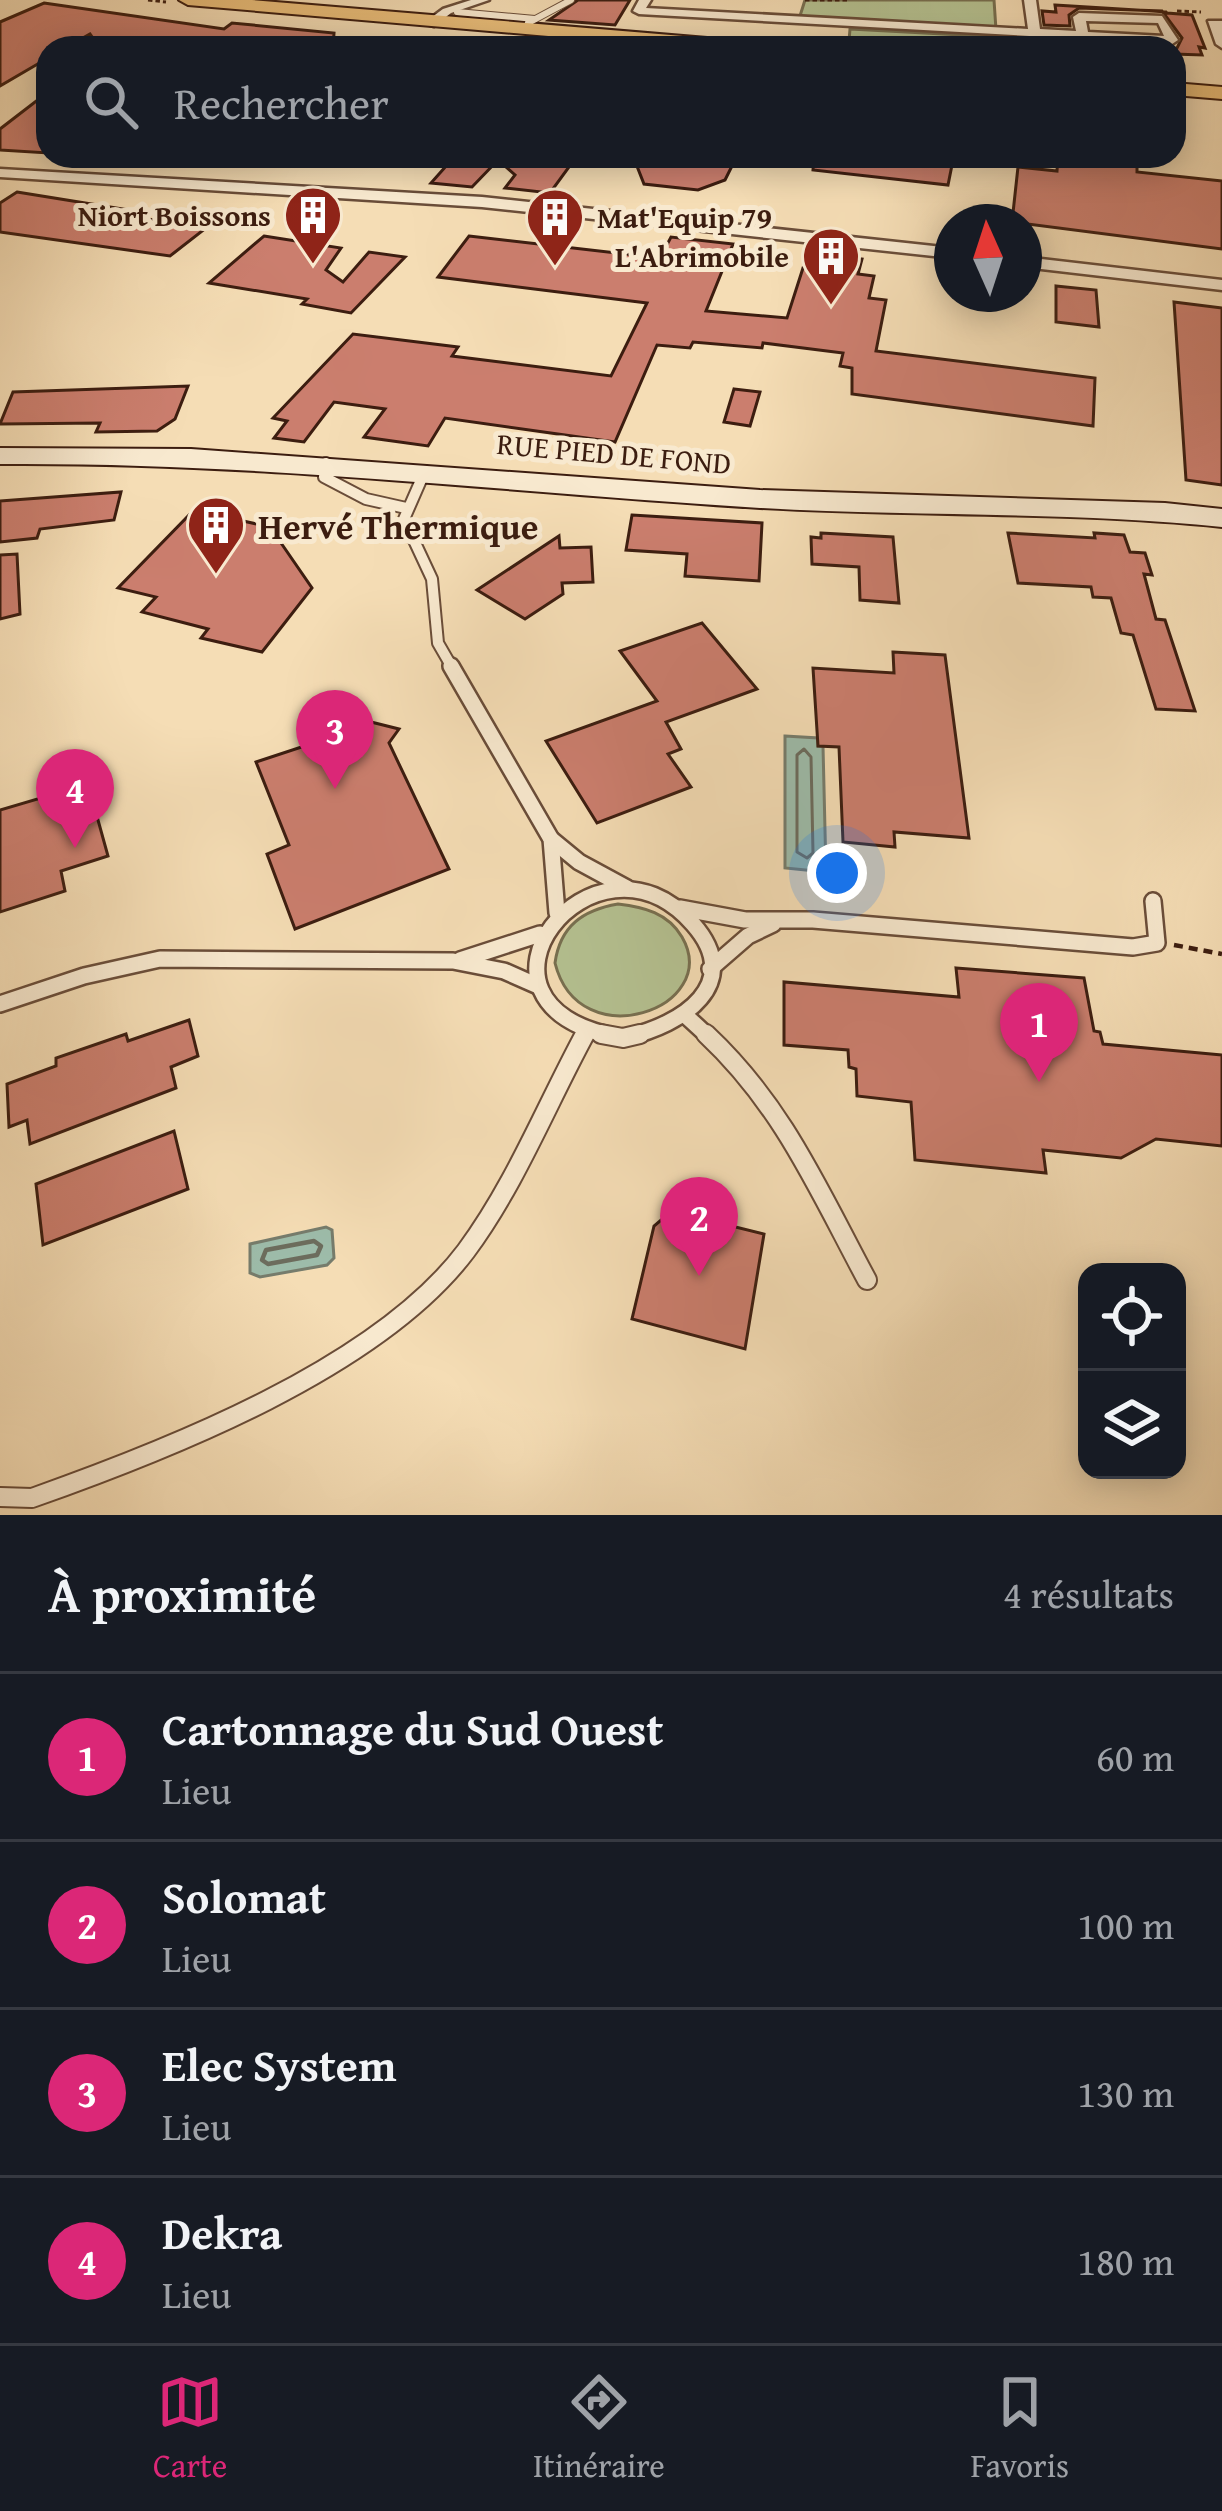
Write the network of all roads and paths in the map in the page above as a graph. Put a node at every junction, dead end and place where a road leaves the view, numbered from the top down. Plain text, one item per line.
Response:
1 (188, 0) edge
2 (483, 0) edge
3 (571, 0) edge
4 (768, 0) edge
5 (806, 0) edge
6 (847, 0) edge
7 (1030, 0) edge
8 (643, 5) edge
9 (737, 8) edge
10 (447, 18) junction
11 (760, 19) junction
12 (1217, 25) edge
13 (526, 26) junction
14 (1032, 35) junction
15 (605, 36) edge
16 (629, 36) edge
17 (756, 36) edge
18 (1058, 36) edge
19 (1083, 36) edge
20 (1170, 36) edge
21 (1222, 44) edge
22 (1186, 88) edge
23 (1222, 91) edge
24 (0, 173) edge
25 (934, 251) edge
26 (1042, 264) edge
27 (1222, 285) edge
28 (0, 456) edge
29 (326, 463) junction
30 (425, 471) junction
31 (406, 508) junction
32 (1222, 518) edge
33 (551, 839) junction
34 (632, 890) junction
35 (1153, 901) dead end
36 (680, 908) junction
37 (557, 913) junction
38 (777, 922) junction
39 (540, 934) junction
40 (1157, 943) junction
41 (1222, 954) edge
42 (453, 961) junction
43 (710, 969) junction
44 (538, 986) junction
45 (0, 1004) edge
46 (685, 1016) junction
47 (587, 1031) junction
48 (867, 1280) dead end
49 (0, 1497) edge

1 - 10 main road
2 - 10 street
3 - 13 lane
4 - 11 street
5 - 6 path
7 - 14 street
8 - 9 street
9 - 11 street
10 - 13 main road
11 - 14 street
11 - 17 street
12 - 21 street
13 - 15 main road
13 - 16 main road
14 - 18 street
19 - 20 street
22 - 23 main road
24 - 25 street
26 - 27 street
28 - 29 main road, RUE PIED DE FOND
29 - 30 main road, RUE PIED DE FOND
29 - 31 lane
30 - 31 lane
30 - 32 main road, RUE PIED DE FOND
31 - 33 lane
33 - 34 lane
33 - 37 lane
34 - 36 lane
34 - 37 lane
35 - 40 lane
36 - 38 lane
36 - 43 lane
37 - 39 lane
38 - 40 lane
38 - 43 lane
39 - 42 lane
39 - 44 lane
40 - 41 path
42 - 44 lane
42 - 45 lane
43 - 46 lane
44 - 47 lane
46 - 47 lane
46 - 48 lane
47 - 49 lane

